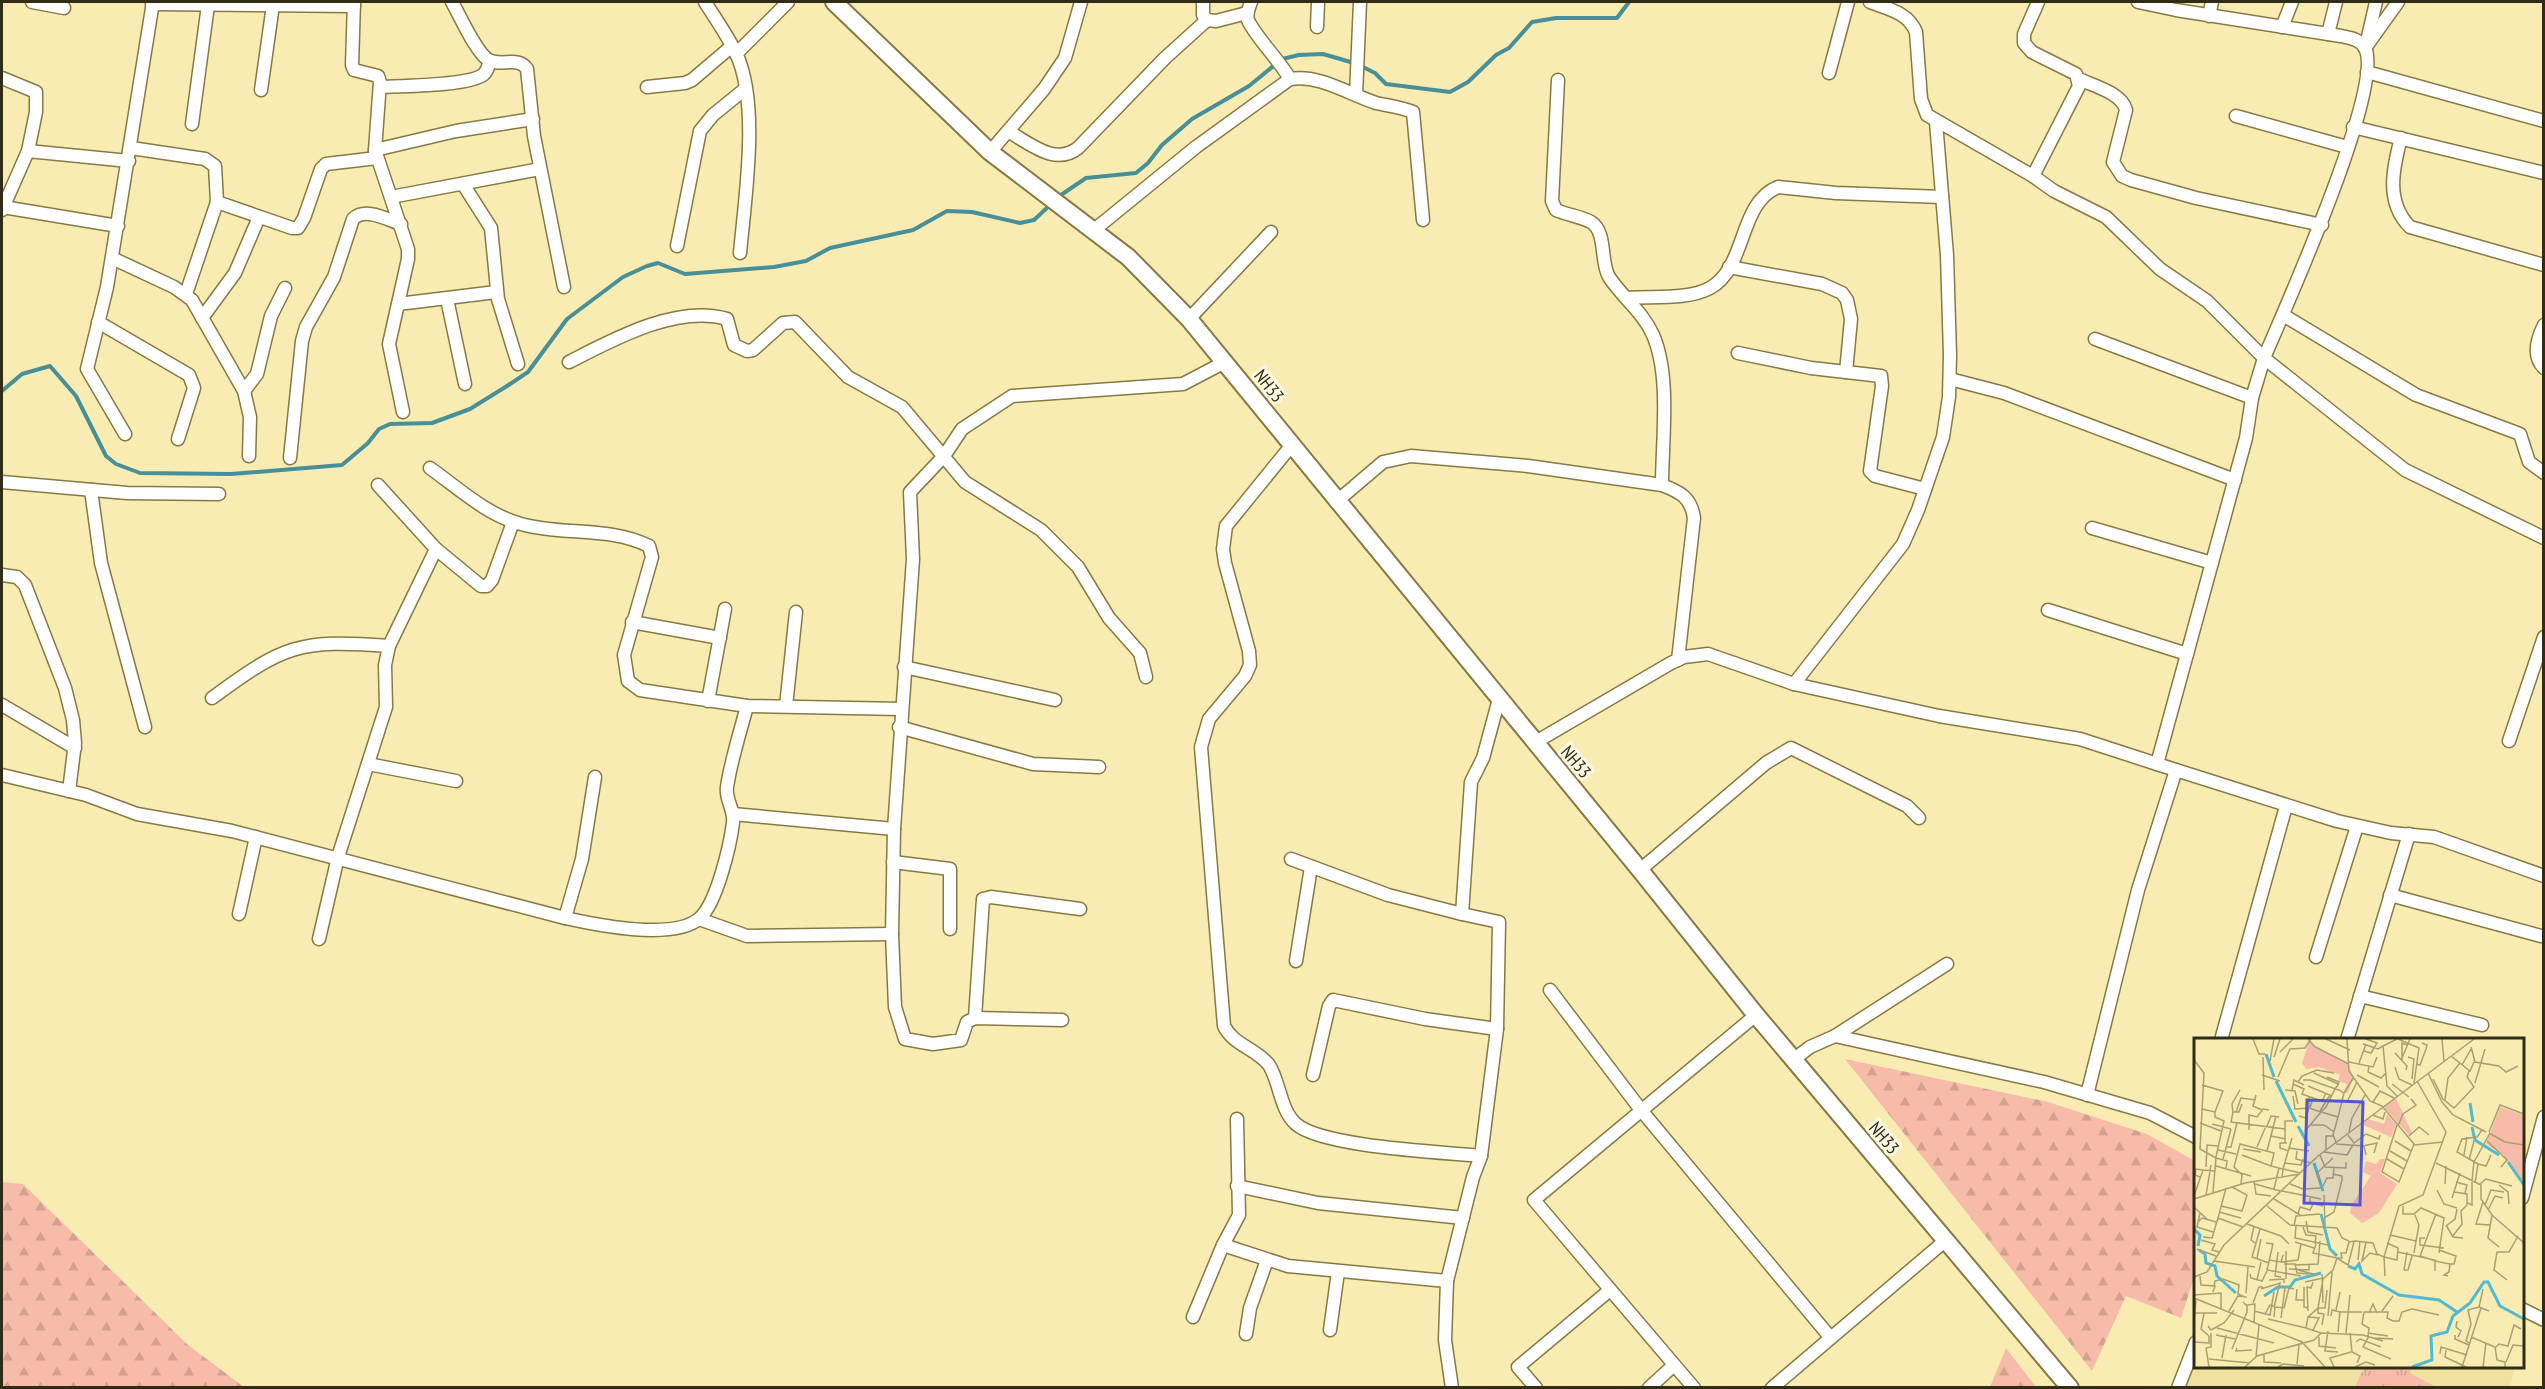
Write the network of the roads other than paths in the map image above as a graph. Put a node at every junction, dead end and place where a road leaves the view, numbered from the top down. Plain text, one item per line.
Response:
1 (32, 2) edge
2 (452, 2) edge
3 (705, 2) edge
4 (788, 2) edge
5 (834, 2) edge
6 (1081, 2) edge
7 (1203, 2) edge
8 (1318, 2) edge
9 (1360, 2) edge
10 (1848, 2) edge
11 (1870, 2) edge
12 (2038, 2) edge
13 (2138, 2) edge
14 (2212, 2) edge
15 (2292, 2) edge
16 (2336, 2) edge
17 (2376, 2) edge
18 (2398, 2) edge
19 (152, 3) edge
20 (354, 4) edge
21 (208, 5) junction
22 (273, 5) junction
23 (1249, 7) edge
24 (64, 8) dead end
25 (2209, 16) junction
26 (1207, 20) junction
27 (1317, 27) dead end
28 (2282, 27) junction
29 (2328, 34) junction
30 (2365, 48) junction
31 (734, 50) junction
32 (490, 61) junction
33 (2367, 72) junction
34 (1829, 73) dead end
35 (1287, 75) junction
36 (2, 78) edge
37 (2079, 79) junction
38 (1558, 80) dead end
39 (380, 87) junction
40 (647, 87) dead end
41 (745, 89) junction
42 (261, 90) dead end
43 (1356, 95) junction
44 (2236, 116) dead end
45 (533, 119) junction
46 (2544, 121) edge
47 (1936, 122) junction
48 (192, 124) dead end
49 (2353, 127) junction
50 (1009, 132) junction
51 (2401, 138) junction
52 (2347, 147) junction
53 (28, 151) junction
54 (990, 152) junction
55 (376, 154) junction
56 (130, 155) junction
57 (540, 169) junction
58 (2544, 173) edge
59 (2033, 176) junction
60 (463, 184) junction
61 (391, 197) junction
62 (1942, 197) junction
63 (217, 202) junction
64 (2, 208) edge
65 (259, 217) junction
66 (1423, 220) dead end
67 (401, 224) junction
68 (2322, 225) junction
69 (118, 226) junction
70 (1094, 230) junction
71 (1271, 232) dead end
72 (677, 246) dead end
73 (740, 253) dead end
74 (112, 258) junction
75 (2544, 265) edge
76 (1729, 267) junction
77 (564, 287) dead end
78 (285, 288) dead end
79 (496, 292) junction
80 (186, 294) junction
81 (1628, 298) junction
82 (447, 299) junction
83 (398, 304) junction
84 (2283, 315) junction
85 (202, 318) junction
86 (1189, 319) junction
87 (98, 322) junction
88 (2544, 325) edge
89 (2095, 339) dead end
90 (1738, 353) dead end
91 (2264, 358) junction
92 (569, 362) dead end
93 (1225, 362) junction
94 (518, 364) dead end
95 (2544, 368) edge
96 (1846, 372) junction
97 (1950, 379) junction
98 (465, 384) dead end
99 (244, 391) junction
100 (2252, 398) junction
101 (403, 412) dead end
102 (125, 434) dead end
103 (178, 439) dead end
104 (1291, 446) junction
105 (249, 456) dead end
106 (944, 456) junction
107 (290, 458) dead end
108 (430, 468) dead end
109 (2544, 473) edge
110 (2235, 480) junction
111 (2, 482) edge
112 (378, 485) dead end
113 (1662, 485) junction
114 (1925, 489) junction
115 (92, 490) junction
116 (219, 494) dead end
117 (1336, 501) junction
118 (513, 522) junction
119 (2092, 528) dead end
120 (2544, 538) edge
121 (436, 549) junction
122 (2212, 563) junction
123 (2, 575) edge
124 (725, 609) dead end
125 (2048, 610) dead end
126 (796, 612) dead end
127 (632, 622) junction
128 (2544, 637) edge
129 (720, 638) junction
130 (389, 646) junction
131 (2187, 654) junction
132 (1678, 660) junction
133 (904, 667) junction
134 (1146, 677) dead end
135 (1794, 684) junction
136 (212, 698) dead end
137 (1499, 699) junction
138 (1055, 700) dead end
139 (708, 701) junction
140 (2, 705) edge
141 (747, 706) junction
142 (786, 706) junction
143 (901, 709) junction
144 (145, 727) dead end
145 (899, 727) junction
146 (2509, 741) dead end
147 (1534, 743) junction
148 (75, 748) junction
149 (368, 764) junction
150 (2157, 764) junction
151 (1099, 766) dead end
152 (2176, 770) junction
153 (2, 775) edge
154 (595, 777) dead end
155 (456, 781) dead end
156 (69, 791) junction
157 (2286, 806) junction
158 (733, 814) junction
159 (1919, 818) dead end
160 (2357, 826) junction
161 (894, 829) junction
162 (2409, 834) junction
163 (256, 837) junction
164 (338, 857) junction
165 (1291, 860) dead end
166 (893, 862) junction
167 (1311, 867) junction
168 (1640, 870) junction
169 (2544, 876) edge
170 (2390, 896) junction
171 (1080, 909) dead end
172 (239, 914) dead end
173 (1462, 914) junction
174 (565, 918) junction
175 (699, 919) junction
176 (950, 929) dead end
177 (892, 934) junction
178 (2541, 936) dead end
179 (319, 939) dead end
180 (2316, 957) dead end
181 (1296, 961) dead end
182 (1947, 964) dead end
183 (1550, 990) dead end
184 (2360, 996) junction
185 (1756, 1015) junction
186 (975, 1018) junction
187 (1062, 1020) dead end
188 (2482, 1025) dead end
189 (1497, 1029) junction
190 (1834, 1036) junction
191 (2222, 1038) edge
192 (2348, 1038) edge
193 (1793, 1060) junction
194 (1313, 1076) dead end
195 (2087, 1095) junction
196 (1641, 1110) junction
197 (2544, 1117) edge
198 (1237, 1119) dead end
199 (2194, 1135) edge
200 (1481, 1156) junction
201 (1237, 1186) junction
202 (2524, 1194) edge
203 (1463, 1218) junction
204 (1946, 1240) junction
205 (1223, 1245) junction
206 (1267, 1260) junction
207 (1338, 1272) junction
208 (1447, 1281) junction
209 (1610, 1290) junction
210 (2524, 1310) edge
211 (1193, 1317) dead end
212 (2544, 1320) edge
213 (1330, 1330) dead end
214 (1245, 1334) dead end
215 (1830, 1338) junction
216 (2194, 1347) edge
217 (1674, 1365) junction
218 (1452, 1388) edge
219 (1536, 1388) edge
220 (1648, 1388) edge
221 (1694, 1388) edge
222 (1772, 1388) edge
223 (2070, 1388) edge
224 (2178, 1388) edge

1 - 24 street
2 - 32 street
3 - 31 street
4 - 31 street
5 - 54 main road, NH33
6 - 50 street
7 - 26 street
8 - 27 street
9 - 43 street
10 - 34 street
11 - 47 street
12 - 37 street
13 - 25 street
14 - 25 street
15 - 28 street
16 - 29 street
17 - 30 street
18 - 30 street
19 - 21 street
19 - 56 street
20 - 22 street
20 - 39 street
21 - 22 street
21 - 48 street
22 - 42 street
23 - 26 street
23 - 35 street
25 - 28 street
26 - 50 street
28 - 29 street
29 - 30 street
30 - 33 street
31 - 40 street
31 - 41 street
32 - 39 street
32 - 45 street
33 - 46 street
33 - 49 street
35 - 43 street
35 - 70 street
36 - 53 street
37 - 59 street
37 - 68 street
38 - 81 street
39 - 55 street
41 - 72 street
41 - 73 street
43 - 66 street
44 - 52 street
45 - 55 street
45 - 57 street
47 - 59 street
47 - 62 street
49 - 51 street
49 - 52 street
50 - 54 street
51 - 58 street
51 - 75 street
52 - 68 street
53 - 56 street
53 - 64 street
54 - 70 main road, NH33
55 - 61 street
55 - 65 street
56 - 63 street
56 - 69 street
57 - 60 street
57 - 77 street
59 - 91 street
60 - 61 street
60 - 79 street
61 - 67 street
62 - 76 street
62 - 97 street
63 - 65 street
63 - 80 street
64 - 69 street
65 - 85 street
67 - 83 street
67 - 107 street
68 - 84 street
69 - 74 street
70 - 86 main road, NH33
71 - 86 street
74 - 80 street
74 - 87 street
76 - 81 street
76 - 96 street
78 - 99 street
79 - 82 street
79 - 94 street
80 - 85 street
81 - 113 street
82 - 83 street
82 - 98 street
83 - 101 street
84 - 91 street
84 - 109 street
85 - 99 street
86 - 93 main road, NH33
87 - 102 street
87 - 103 street
88 - 95 street
89 - 100 street
90 - 96 street
91 - 100 street
91 - 120 street
92 - 106 street
93 - 104 main road, NH33
93 - 106 street
96 - 114 street
97 - 110 street
97 - 114 street
99 - 105 street
100 - 110 street
104 - 117 main road, NH33
104 - 200 street
106 - 133 street
106 - 134 street
108 - 118 street
110 - 122 street
111 - 115 street
112 - 121 street
113 - 117 street
113 - 132 street
114 - 135 street
115 - 116 street
115 - 144 street
117 - 137 main road, NH33
118 - 121 street
118 - 127 street
119 - 122 street
121 - 130 street
122 - 131 street
123 - 148 street
124 - 129 street
125 - 131 street
126 - 142 street
127 - 129 street
127 - 139 street
128 - 146 street
129 - 139 street
130 - 136 street
130 - 149 street
131 - 150 street
132 - 135 street
132 - 147 street
133 - 138 street
133 - 143 street
135 - 150 street
137 - 147 main road, NH33
137 - 173 street
139 - 141 street
140 - 148 street
141 - 142 street
141 - 158 street
142 - 143 street
143 - 145 street
145 - 151 street
145 - 161 street
147 - 168 main road, NH33
148 - 156 street
149 - 155 street
149 - 164 street
150 - 152 street
152 - 157 street
152 - 195 street
153 - 156 street
154 - 174 street
156 - 163 street
157 - 160 street
157 - 191 street
158 - 161 street
158 - 175 street
159 - 168 street
160 - 162 street
160 - 180 street
161 - 166 street
162 - 169 street
162 - 170 street
163 - 164 street
163 - 172 street
164 - 174 street
164 - 179 street
165 - 167 street
166 - 176 street
166 - 177 street
167 - 173 street
167 - 181 street
168 - 185 main road, NH33
170 - 178 street
170 - 184 street
171 - 186 street
173 - 189 street
174 - 175 street
175 - 177 street
177 - 186 street
182 - 190 street
183 - 196 street
184 - 188 street
184 - 192 street
185 - 193 main road, NH33
185 - 196 street
186 - 187 street
189 - 194 street
189 - 200 street
190 - 193 street
190 - 195 street
193 - 204 main road, NH33
195 - 199 street
196 - 209 street
196 - 215 street
197 - 202 street
198 - 201 street
200 - 203 street
201 - 203 street
201 - 205 street
203 - 208 street
204 - 215 street
204 - 223 main road, NH33
205 - 206 street
205 - 211 street
206 - 207 street
206 - 214 street
207 - 208 street
207 - 213 street
208 - 218 street
209 - 217 street
209 - 219 street
210 - 212 street
215 - 222 street
216 - 224 street
217 - 220 street
217 - 221 street

